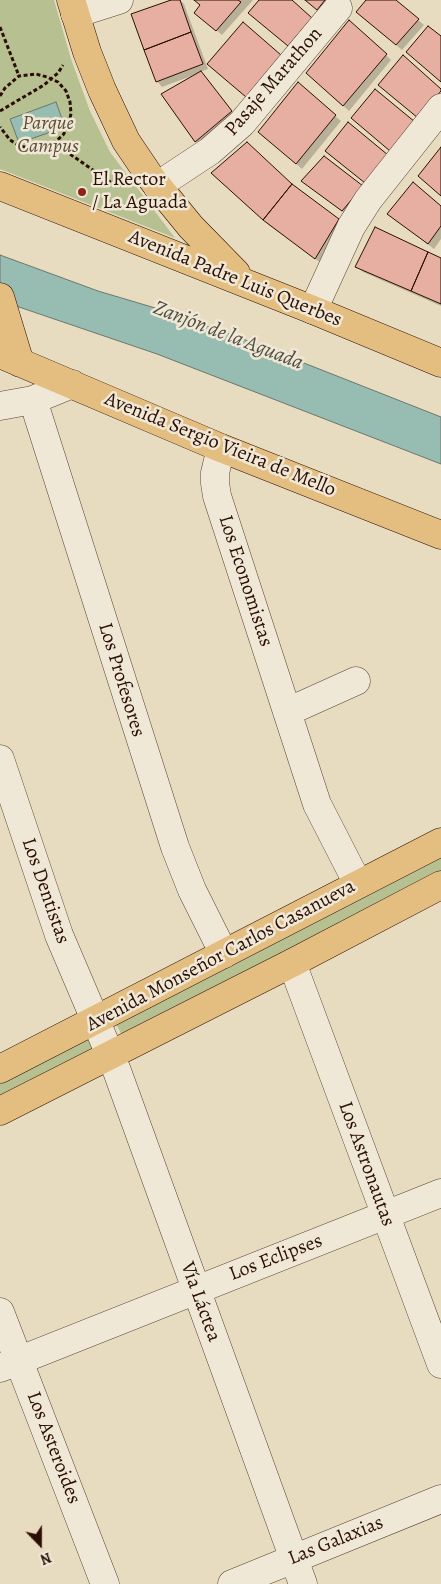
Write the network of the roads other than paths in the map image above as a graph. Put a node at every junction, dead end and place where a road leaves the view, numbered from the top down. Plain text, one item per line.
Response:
1 (119, 0) edge
2 (338, 8) dead end
3 (75, 13) edge
4 (441, 108) edge
5 (154, 182) junction
6 (0, 186) edge
7 (246, 283) junction
8 (0, 297) edge
9 (313, 310) junction
10 (10, 358) edge
11 (441, 363) edge
12 (72, 384) junction
13 (33, 400) junction
14 (0, 406) edge
15 (221, 448) junction
16 (441, 535) edge
17 (356, 681) dead end
18 (287, 712) junction
19 (0, 759) edge
20 (441, 842) edge
21 (358, 884) junction
22 (441, 886) edge
23 (224, 954) junction
24 (292, 963) junction
25 (96, 1021) junction
26 (110, 1054) junction
27 (0, 1069) edge
28 (0, 1111) edge
29 (441, 1193) edge
30 (386, 1216) junction
31 (196, 1289) junction
32 (0, 1312) edge
33 (9, 1364) edge
34 (441, 1364) edge
35 (441, 1499) edge
36 (293, 1558) junction
37 (105, 1584) edge
38 (232, 1584) edge
39 (303, 1584) edge

1 - 3 street
2 - 5 street, Pasaje Marathon
3 - 5 main road
4 - 9 street
5 - 7 main road
6 - 7 main road, Avenida Padre Luis Querbes
7 - 9 main road, Avenida Padre Luis Querbes
8 - 10 main road
9 - 11 main road, Avenida Padre Luis Querbes
10 - 12 main road, Avenida Sergio Vieira de Mello
12 - 13 street
12 - 15 main road, Avenida Sergio Vieira de Mello
13 - 14 street
13 - 23 street, Los Profesores
15 - 16 main road, Avenida Sergio Vieira de Mello
15 - 18 street, Los Economistas
17 - 18 street
18 - 21 street, Los Economistas
19 - 25 street, Los Dentistas
20 - 21 main road, Avenida Monseñor Carlos Casanueva
21 - 23 main road, Avenida Monseñor Carlos Casanueva
22 - 24 main road, Avenida Monseñor Carlos Casanueva
23 - 25 main road, Avenida Monseñor Carlos Casanueva
24 - 26 main road, Avenida Monseñor Carlos Casanueva
24 - 30 street, Los Astronautas
25 - 26 street, Vía Láctea
25 - 27 main road, Avenida Monseñor Carlos Casanueva
26 - 28 main road, Avenida Monseñor Carlos Casanueva
26 - 31 street, Vía Láctea
29 - 30 street, Los Eclipses
30 - 31 street, Los Eclipses
30 - 34 street, Los Astronautas
31 - 33 street, Los Eclipses
31 - 36 street, Vía Láctea
32 - 33 street, Los Asteroides
33 - 37 street, Los Asteroides
35 - 36 street, Las Galaxias
36 - 38 street, Las Galaxias
36 - 39 street, Vía Láctea

